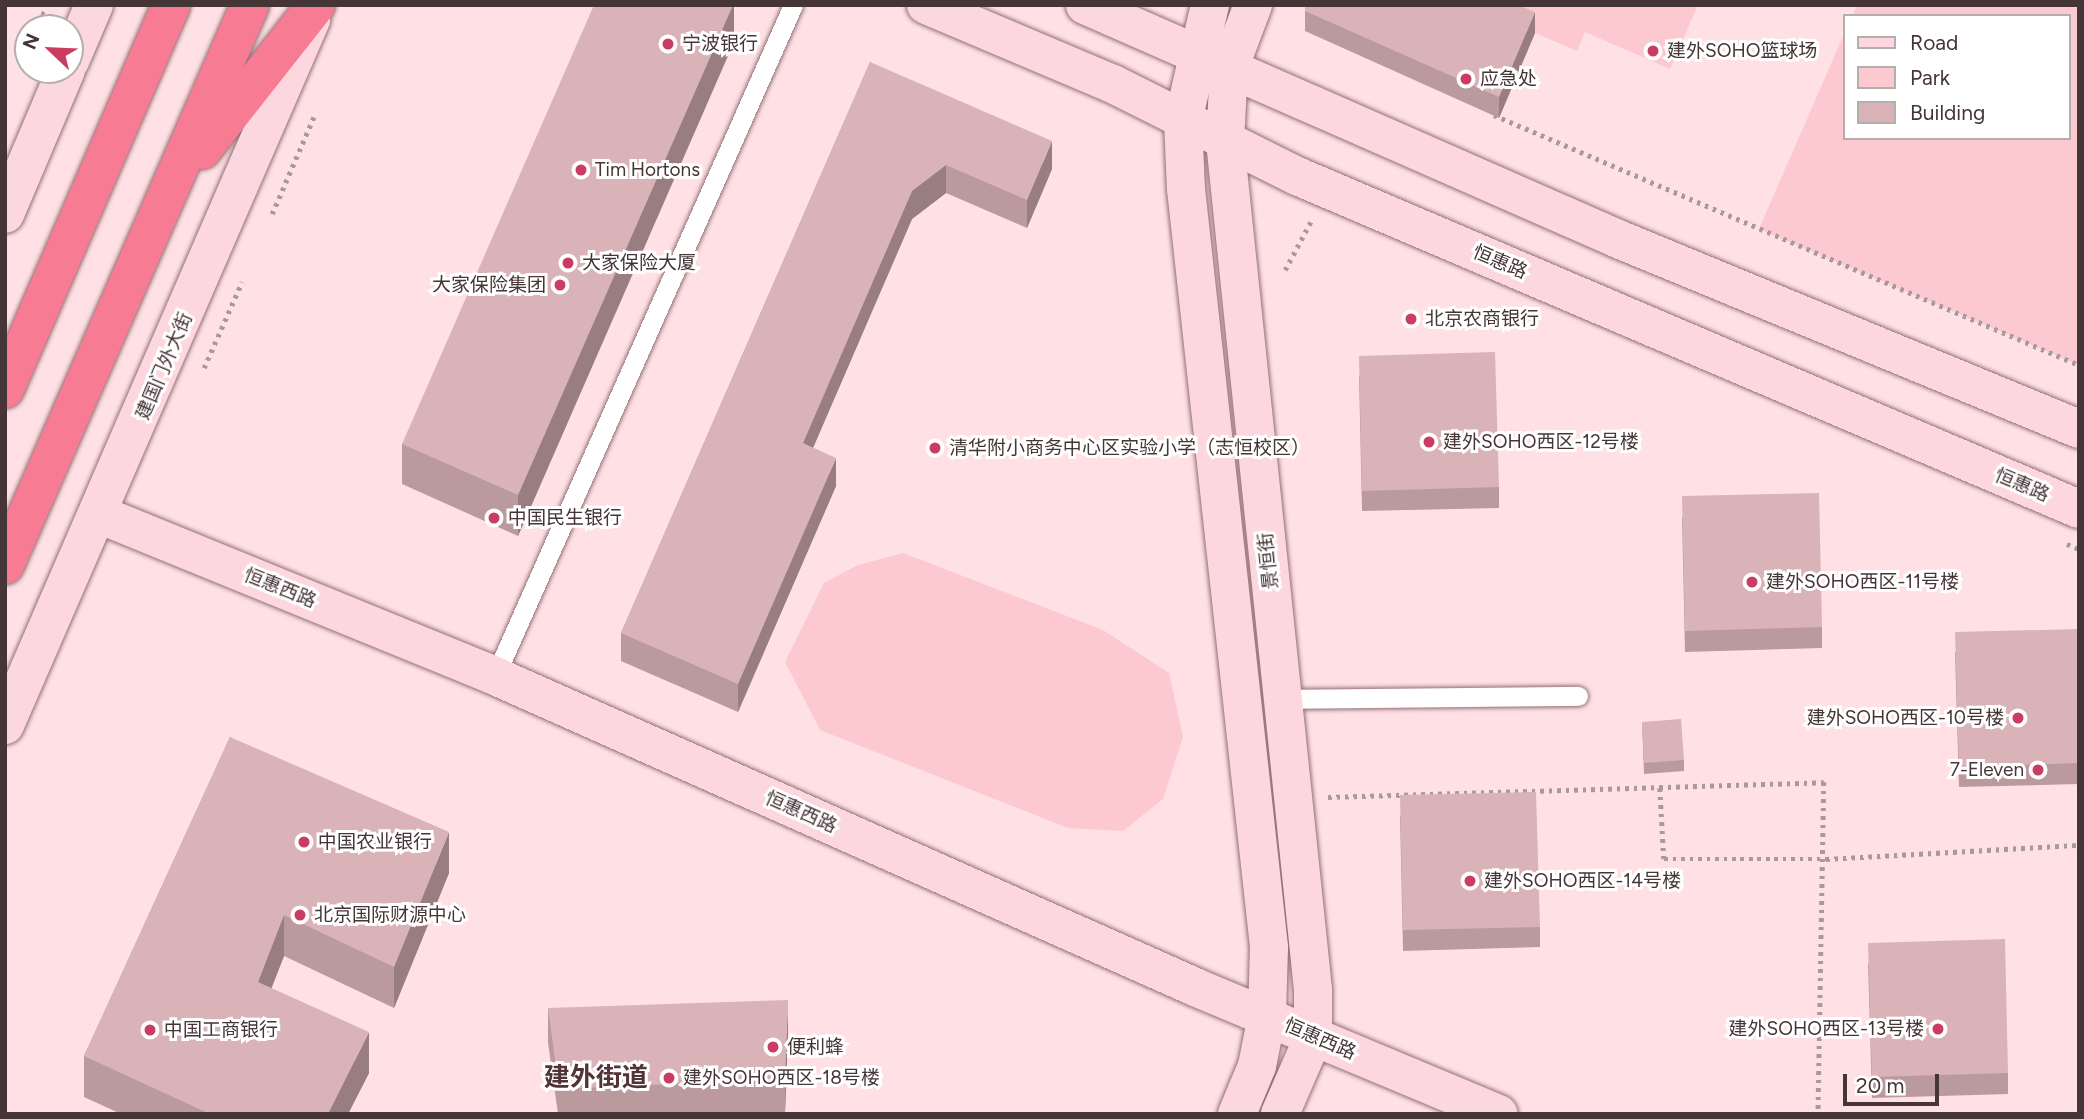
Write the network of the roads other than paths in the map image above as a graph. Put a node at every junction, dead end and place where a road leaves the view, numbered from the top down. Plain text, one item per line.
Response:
1 (94, 5) edge
2 (171, 5) edge
3 (250, 5) edge
4 (316, 5) edge
5 (793, 5) edge
6 (926, 5) edge
7 (1085, 5) edge
8 (1210, 5) edge
9 (1253, 5) edge
10 (84, 28) edge
11 (1214, 62) junction
12 (60, 84) edge
13 (1183, 121) junction
14 (1225, 141) junction
15 (168, 193) junction
16 (5, 214) edge
17 (5, 389) edge
18 (2079, 429) edge
19 (2079, 509) edge
20 (101, 515) junction
21 (5, 565) edge
22 (495, 676) junction
23 (1578, 696) dead end
24 (1283, 699) junction
25 (5, 725) edge
26 (1267, 1016) junction
27 (1312, 1038) junction
28 (1237, 1114) edge
29 (1280, 1114) edge
30 (1498, 1114) edge

1 - 10 main road
2 - 17 highway
3 - 15 highway
4 - 15 highway
4 - 20 main road, 建国门外大街
5 - 22 lane
6 - 13 main road, 恒惠路
7 - 11 main road
8 - 11 main road, 景恒街
9 - 11 main road, 景恒街
11 - 13 main road, 景恒街
11 - 14 main road, 景恒街
11 - 18 main road
12 - 16 main road
13 - 14 main road, 恒惠路
13 - 26 main road, 景恒街
14 - 19 main road, 恒惠路
14 - 24 main road, 景恒街
15 - 21 highway
20 - 22 main road, 恒惠西路
20 - 25 main road, 建国门外大街
22 - 26 main road, 恒惠西路
23 - 24 lane
24 - 27 main road, 景恒街
26 - 27 main road, 恒惠西路
26 - 28 main road, 景恒街
27 - 29 main road, 景恒街
27 - 30 main road, 恒惠西路

